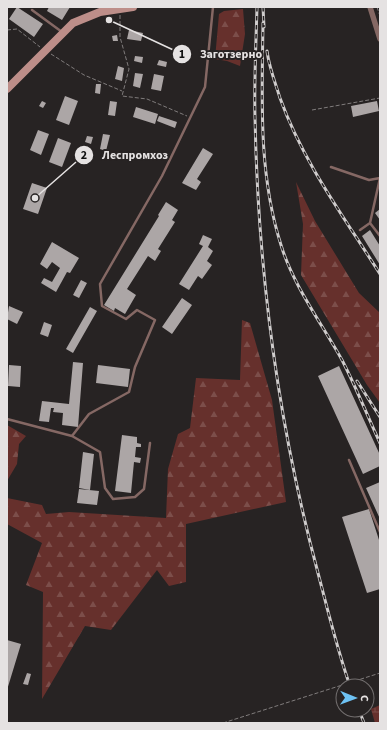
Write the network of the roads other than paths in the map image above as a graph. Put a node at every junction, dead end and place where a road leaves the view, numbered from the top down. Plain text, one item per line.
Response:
1 (133, 7) edge
2 (213, 7) edge
3 (370, 7) edge
4 (114, 8) edge
5 (32, 10) dead end
6 (62, 32) junction
7 (380, 39) edge
8 (7, 90) edge
9 (331, 166) dead end
10 (380, 178) edge
11 (370, 223) junction
12 (360, 230) dead end
13 (380, 236) edge
14 (7, 419) edge
15 (72, 436) junction
16 (150, 443) dead end
17 (349, 460) dead end
18 (380, 532) edge

1 - 4 street
2 - 15 lane
3 - 7 street
4 - 6 street
5 - 6 lane
6 - 8 street
9 - 10 lane
10 - 11 lane
11 - 12 lane
11 - 13 lane
14 - 15 lane
15 - 16 lane
17 - 18 lane

